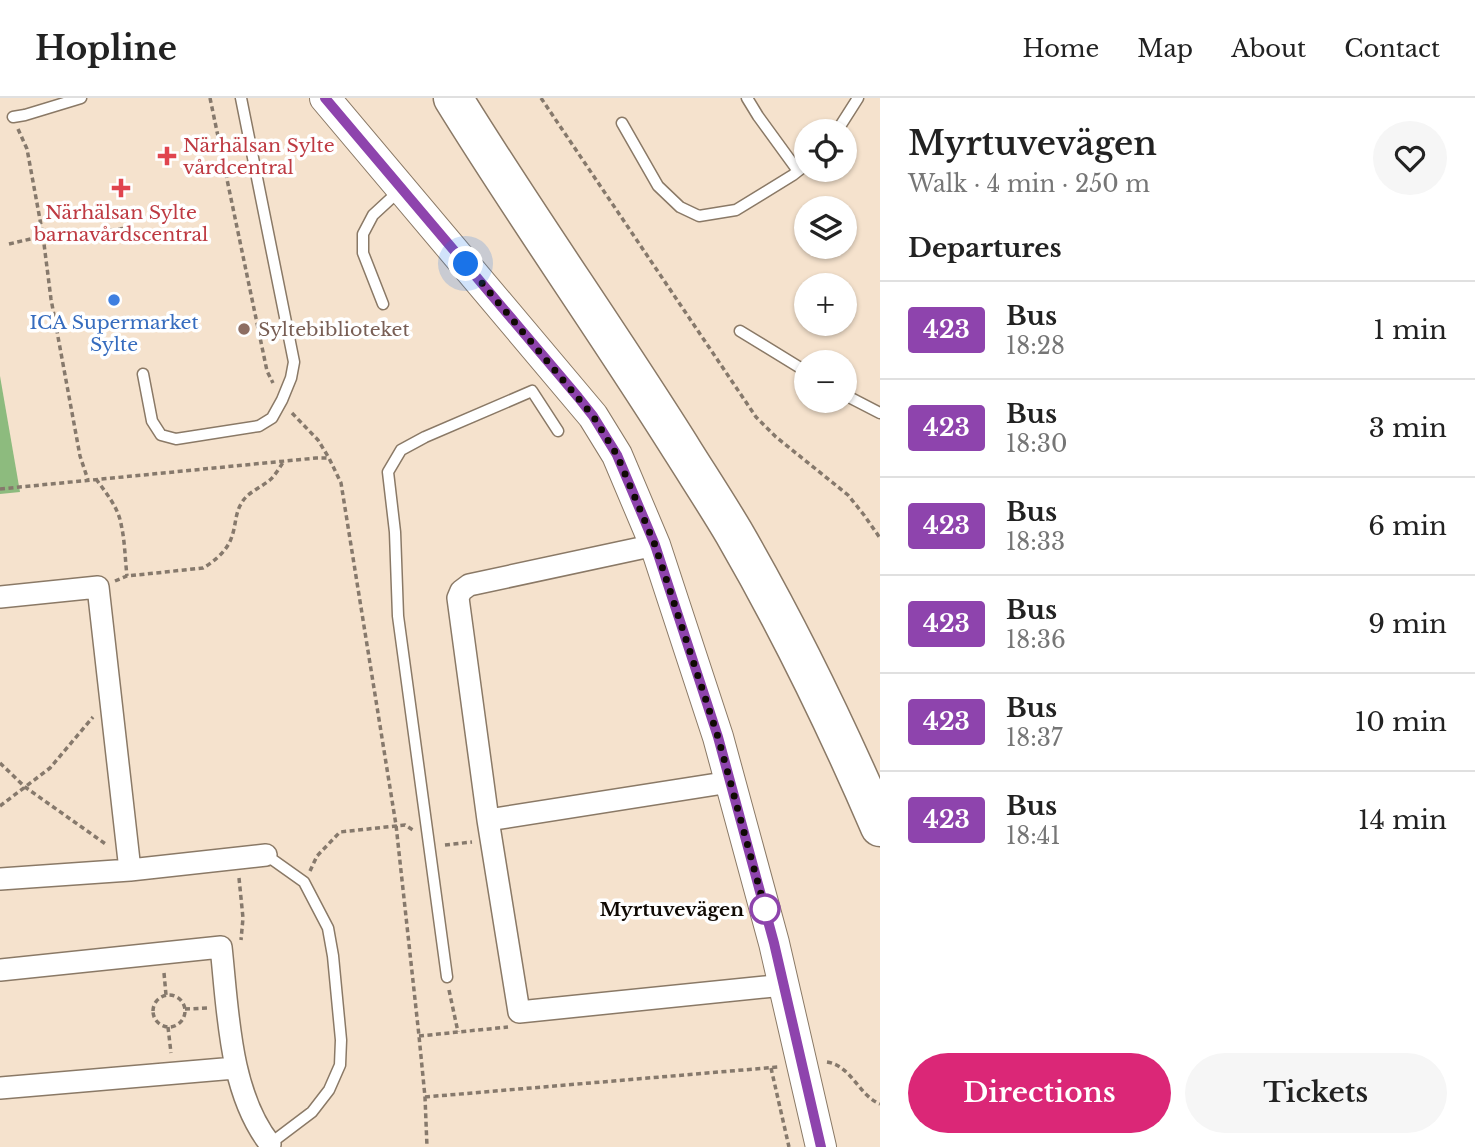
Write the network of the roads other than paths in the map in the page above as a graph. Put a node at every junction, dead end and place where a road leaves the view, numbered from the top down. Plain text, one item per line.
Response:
1 (80, 98) edge
2 (241, 98) edge
3 (325, 98) edge
4 (453, 98) edge
5 (482, 98) edge
6 (747, 98) edge
7 (858, 98) edge
8 (13, 117) road end
9 (845, 119) edge
10 (622, 124) dead end
11 (794, 159) edge
12 (794, 173) edge
13 (401, 189) junction
14 (383, 304) dead end
15 (740, 331) dead end
16 (794, 364) edge
17 (143, 374) dead end
18 (857, 401) edge
19 (880, 412) edge
20 (558, 431) dead end
21 (655, 545) junction
22 (0, 597) edge
23 (880, 764) edge
24 (730, 782) junction
25 (488, 820) junction
26 (880, 827) edge
27 (266, 855) joint
28 (129, 865) junction
29 (0, 879) edge
30 (0, 970) edge
31 (447, 976) road end
32 (784, 985) junction
33 (235, 1068) junction
34 (0, 1088) edge
35 (268, 1145) edge
36 (821, 1147) edge

1 - 8 lane
2 - 17 lane
3 - 13 street
4 - 26 highway
5 - 23 highway
6 - 11 lane
7 - 9 lane
10 - 12 lane
13 - 14 lane
13 - 21 street
15 - 16 lane
18 - 19 lane
20 - 31 lane
21 - 24 street
21 - 25 street
22 - 28 street
24 - 25 street
24 - 32 street
25 - 32 street
27 - 28 street
27 - 35 lane
28 - 29 street
30 - 33 street
32 - 36 street
33 - 34 street
33 - 35 street

